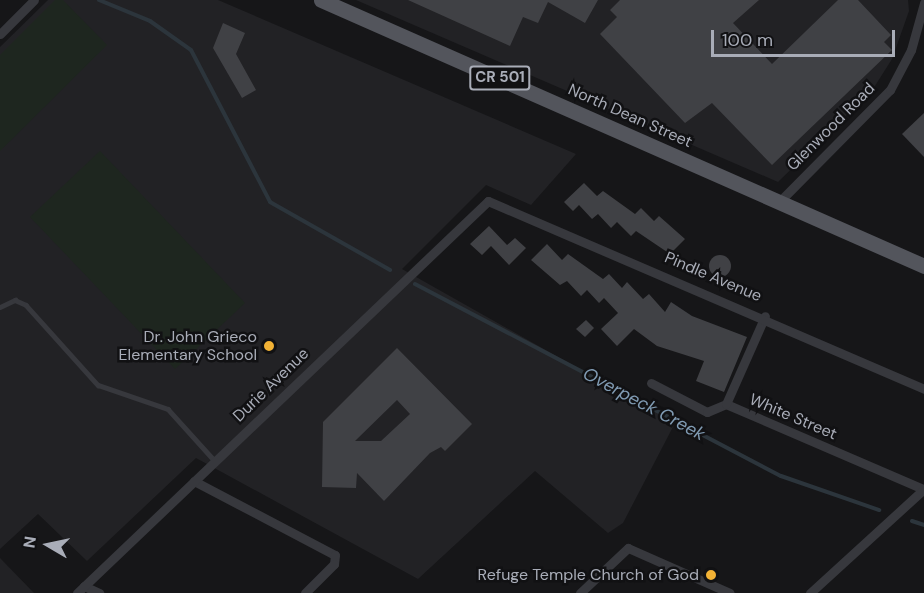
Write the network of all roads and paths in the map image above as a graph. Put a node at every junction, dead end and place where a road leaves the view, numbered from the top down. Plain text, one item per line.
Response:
1 (34, 0) edge
2 (321, 0) edge
3 (918, 0) edge
4 (924, 3) edge
5 (0, 34) edge
6 (489, 201) joint
7 (779, 202) junction
8 (924, 266) edge
9 (0, 307) edge
10 (765, 316) junction
11 (651, 383) dead end
12 (924, 389) edge
13 (726, 404) junction
14 (215, 460) junction
15 (194, 481) junction
16 (924, 489) edge
17 (80, 589) edge
18 (99, 593) edge
19 (305, 593) edge
20 (580, 593) edge
21 (730, 593) edge
22 (810, 593) edge

1 - 5 street
2 - 7 main road, North Dean Street / CR 501
3 - 4 lane
4 - 7 street, Glenwood Road
6 - 10 street, Pindle Avenue
6 - 14 street, Durie Avenue
7 - 8 main road, North Dean Street / CR 501
9 - 14 lane
10 - 12 street, Pindle Avenue
10 - 13 street
11 - 13 street, White Street
13 - 16 street, White Street
14 - 15 street, Durie Avenue
15 - 17 street, Durie Avenue
15 - 19 street
16 - 22 street
17 - 18 street
20 - 21 street

